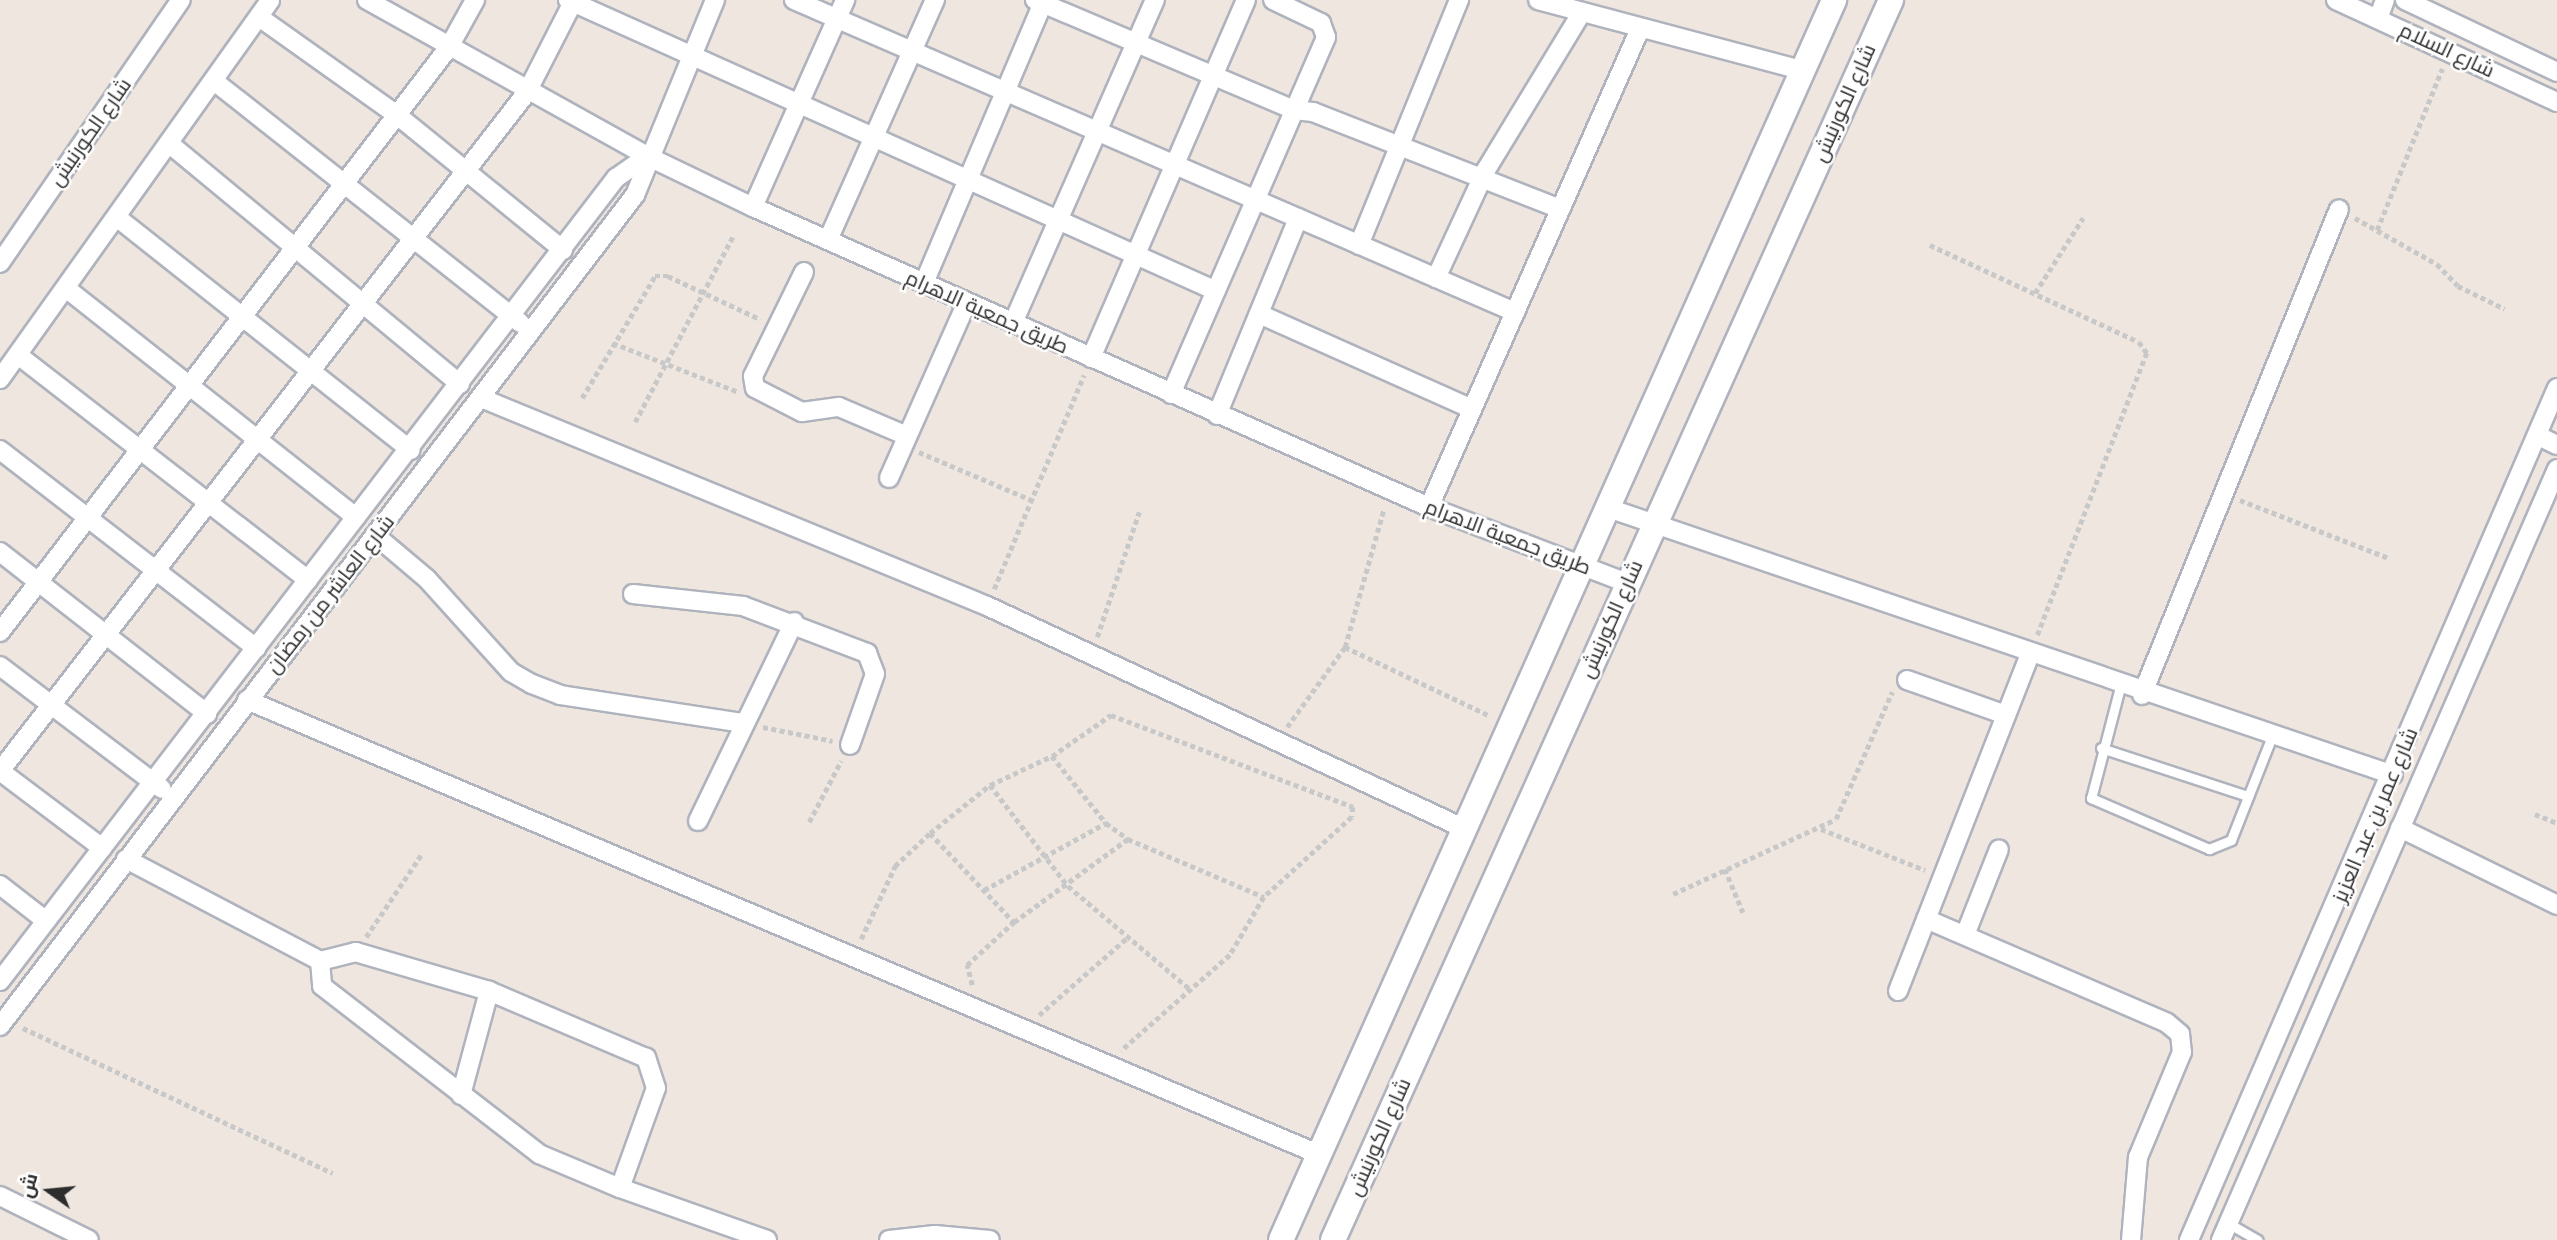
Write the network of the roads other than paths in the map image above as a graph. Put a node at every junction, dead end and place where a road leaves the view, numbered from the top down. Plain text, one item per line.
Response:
1 (181, 0) edge
2 (270, 0) edge
3 (367, 0) edge
4 (475, 0) edge
5 (715, 0) edge
6 (794, 0) edge
7 (845, 0) edge
8 (935, 0) edge
9 (1155, 0) edge
10 (1246, 0) edge
11 (1273, 0) edge
12 (1459, 0) edge
13 (1538, 0) edge
14 (1834, 0) edge
15 (1891, 0) edge
16 (2336, 0) edge
17 (2385, 0) edge
18 (2405, 0) edge
19 (572, 1) edge
20 (1041, 1) edge
21 (1581, 14) junction
22 (259, 17) junction
23 (837, 19) junction
24 (2378, 19) junction
25 (1639, 32) junction
26 (1137, 43) junction
27 (449, 47) junction
28 (912, 52) junction
29 (691, 55) junction
30 (1801, 70) junction
31 (2557, 72) edge
32 (1213, 76) junction
33 (214, 81) junction
34 (527, 92) junction
35 (1005, 92) junction
36 (2557, 102) edge
37 (800, 106) junction
38 (1294, 110) junction
39 (397, 115) junction
40 (1099, 132) junction
41 (874, 138) junction
42 (171, 145) junction
43 (1399, 146) junction
44 (647, 156) junction
45 (1174, 164) junction
46 (466, 171) junction
47 (1482, 178) junction
48 (968, 180) junction
49 (344, 184) junction
50 (1256, 200) junction
51 (753, 207) junction
52 (1561, 209) junction
53 (2339, 209) dead end
54 (1298, 218) junction
55 (119, 219) junction
56 (1059, 219) junction
57 (413, 238) junction
58 (828, 240) junction
59 (1359, 245) junction
60 (295, 248) junction
61 (563, 250) junction
62 (1135, 255) junction
63 (0, 263) edge
64 (804, 272) dead end
65 (1436, 278) junction
66 (924, 283) junction
67 (67, 289) junction
68 (1216, 291) junction
69 (363, 303) junction
70 (967, 304) junction
71 (1515, 313) junction
72 (1259, 314) junction
73 (512, 316) junction
74 (242, 317) junction
75 (1013, 323) junction
76 (531, 332) junction
77 (18, 355) junction
78 (1091, 358) junction
79 (310, 371) junction
80 (0, 379) edge
81 (460, 384) junction
82 (189, 385) junction
83 (2557, 388) edge
84 (1171, 394) junction
85 (481, 397) junction
86 (1472, 408) junction
87 (1217, 415) junction
88 (2537, 435) junction
89 (257, 439) junction
90 (905, 441) junction
91 (2557, 445) edge
92 (0, 450) edge
93 (140, 450) junction
94 (410, 450) junction
95 (2557, 469) edge
96 (889, 478) dead end
97 (208, 502) junction
98 (1429, 508) junction
99 (1608, 508) junction
100 (88, 517) junction
101 (356, 517) junction
102 (1653, 524) junction
103 (375, 535) junction
104 (0, 552) edge
105 (1582, 566) junction
106 (156, 570) junction
107 (308, 580) junction
108 (38, 582) junction
109 (1627, 583) junction
110 (633, 594) dead end
111 (794, 622) junction
112 (0, 632) edge
113 (106, 635) junction
114 (256, 648) junction
115 (2030, 655) junction
116 (0, 666) edge
117 (1908, 680) road end
118 (2120, 687) junction
119 (2142, 695) junction
120 (247, 700) junction
121 (51, 704) junction
122 (206, 713) junction
123 (2006, 715) junction
124 (743, 723) junction
125 (2272, 736) junction
126 (850, 745) road end
127 (2101, 748) junction
128 (0, 771) edge
129 (2393, 775) junction
130 (153, 782) junction
131 (2248, 796) junction
132 (173, 797) junction
133 (698, 821) dead end
134 (1463, 828) junction
135 (2400, 828) junction
136 (102, 848) junction
137 (1999, 849) dead end
138 (126, 859) junction
139 (0, 885) edge
140 (2557, 905) edge
141 (1926, 919) junction
142 (46, 921) junction
143 (1965, 935) junction
144 (320, 961) junction
145 (0, 981) edge
146 (1898, 990) dead end
147 (489, 991) junction
148 (2, 1023) edge
149 (461, 1095) junction
150 (1318, 1154) junction
151 (620, 1188) junction
152 (0, 1196) edge
153 (2201, 1212) junction
154 (2224, 1232) edge
155 (89, 1240) edge
156 (766, 1240) edge
157 (889, 1240) edge
158 (990, 1240) edge
159 (1280, 1240) edge
160 (1333, 1240) edge
161 (2130, 1240) edge
162 (2189, 1240) edge
163 (2258, 1240) edge

1 - 63 street, شارع الكورنيش
2 - 22 street
3 - 27 street, طريق جمعية الاهرام
4 - 27 street
5 - 29 street, شارع العاشر من رمضان
6 - 23 street
7 - 23 street
8 - 28 street
9 - 26 street
10 - 32 street
11 - 38 street
12 - 43 street
13 - 21 street
14 - 30 main road
15 - 102 main road, شارع الكورنيش
16 - 24 street, شارع السلام
17 - 24 street
18 - 31 street, شارع السلام
19 - 29 street
19 - 34 street
20 - 26 street
20 - 35 street
21 - 25 street
21 - 47 street
22 - 33 street
22 - 39 street
23 - 28 street
23 - 37 street
24 - 36 street, شارع السلام
25 - 30 street
25 - 52 street
26 - 32 street
26 - 40 street
27 - 34 street, طريق جمعية الاهرام
27 - 39 street
28 - 35 street
28 - 41 street
29 - 37 street
29 - 44 street, شارع العاشر من رمضان
30 - 99 main road
32 - 38 street
32 - 45 street
33 - 42 street
33 - 49 street
34 - 44 street, طريق جمعية الاهرام
34 - 46 street
35 - 40 street
35 - 48 street
37 - 41 street
37 - 51 street
38 - 43 street
38 - 50 street
39 - 46 street
39 - 49 street
40 - 45 street
40 - 56 street
41 - 48 street
41 - 58 street
42 - 55 street
42 - 60 street
43 - 47 street
43 - 59 street
44 - 51 street, طريق جمعية الاهرام
44 - 61 street, شارع العاشر من رمضان
44 - 76 street, شارع العاشر من رمضان
45 - 50 street
45 - 62 street
46 - 57 street
46 - 61 street
47 - 52 street
47 - 65 street
48 - 56 street
48 - 66 street
49 - 57 street
49 - 60 street
50 - 54 street
50 - 68 street
51 - 58 street, طريق جمعية الاهرام
52 - 71 street
53 - 119 street
54 - 59 street
54 - 72 street
55 - 67 street
55 - 74 street
56 - 62 street
56 - 75 street
57 - 69 street
57 - 73 street
58 - 66 street, طريق جمعية الاهرام
59 - 65 street
60 - 69 street
60 - 74 street
61 - 73 street, شارع العاشر من رمضان
62 - 68 street
62 - 78 street
64 - 90 street
65 - 71 street
66 - 70 street, طريق جمعية الاهرام
67 - 77 street
67 - 82 street
68 - 84 street
69 - 79 street
69 - 81 street
70 - 75 street, طريق جمعية الاهرام
70 - 90 street
71 - 86 street
72 - 86 street
72 - 87 street
73 - 76 street
73 - 81 street, شارع العاشر من رمضان
74 - 79 street
74 - 82 street
75 - 78 street, طريق جمعية الاهرام
76 - 85 street, شارع العاشر من رمضان
77 - 80 street
77 - 93 street
78 - 84 street, طريق جمعية الاهرام
79 - 89 street
79 - 94 street
81 - 94 street, شارع العاشر من رمضان
82 - 89 street
82 - 93 street
83 - 88 street, شارع عمر بن عبد العزيز
84 - 87 street, طريق جمعية الاهرام
85 - 103 street, شارع العاشر من رمضان
85 - 134 street
86 - 98 street
87 - 98 street, طريق جمعية الاهرام
88 - 91 street
88 - 129 street, شارع عمر بن عبد العزيز
89 - 97 street
89 - 101 street
90 - 96 street
92 - 100 street
93 - 97 street
93 - 100 street
94 - 101 street, شارع العاشر من رمضان
95 - 135 street, شارع عمر بن عبد العزيز
97 - 106 street
97 - 107 street
98 - 105 street, طريق جمعية الاهرام
99 - 102 street
99 - 105 main road
100 - 106 street
100 - 108 street
101 - 107 street, شارع العاشر من رمضان
102 - 109 main road, شارع الكورنيش
102 - 115 street
103 - 120 street, شارع العاشر من رمضان
103 - 124 street
104 - 108 street
105 - 109 street, طريق جمعية الاهرام
105 - 134 main road
106 - 113 street
106 - 114 street
107 - 114 street, شارع العاشر من رمضان
108 - 112 street
108 - 113 street
109 - 160 main road, شارع الكورنيش
110 - 111 street
111 - 124 street
111 - 126 street
113 - 121 street
113 - 122 street
114 - 122 street, شارع العاشر من رمضان
115 - 118 street
115 - 123 street
116 - 121 street
117 - 123 street
118 - 119 street
118 - 127 lane
119 - 125 street
120 - 132 street, شارع العاشر من رمضان
120 - 150 street
121 - 128 street
121 - 130 street
122 - 130 street, شارع العاشر من رمضان
123 - 141 street
124 - 133 street
125 - 129 street
125 - 131 lane
127 - 131 lane
127 - 131 lane
128 - 136 street
129 - 153 street, شارع عمر بن عبد العزيز
130 - 132 street
130 - 136 street, شارع العاشر من رمضان
132 - 138 street, شارع العاشر من رمضان
134 - 150 main road
135 - 140 street
135 - 154 street, شارع عمر بن عبد العزيز
136 - 142 street, شارع العاشر من رمضان
137 - 143 street
138 - 144 street
138 - 148 street, شارع العاشر من رمضان
139 - 142 street
141 - 143 street
141 - 146 street
142 - 145 street, شارع العاشر من رمضان
143 - 161 street
144 - 147 street
144 - 149 street
147 - 149 street
147 - 151 street
149 - 151 street
150 - 159 main road
151 - 156 street
152 - 155 street
153 - 154 street
153 - 162 street, شارع عمر بن عبد العزيز
154 - 163 lane
157 - 158 street

